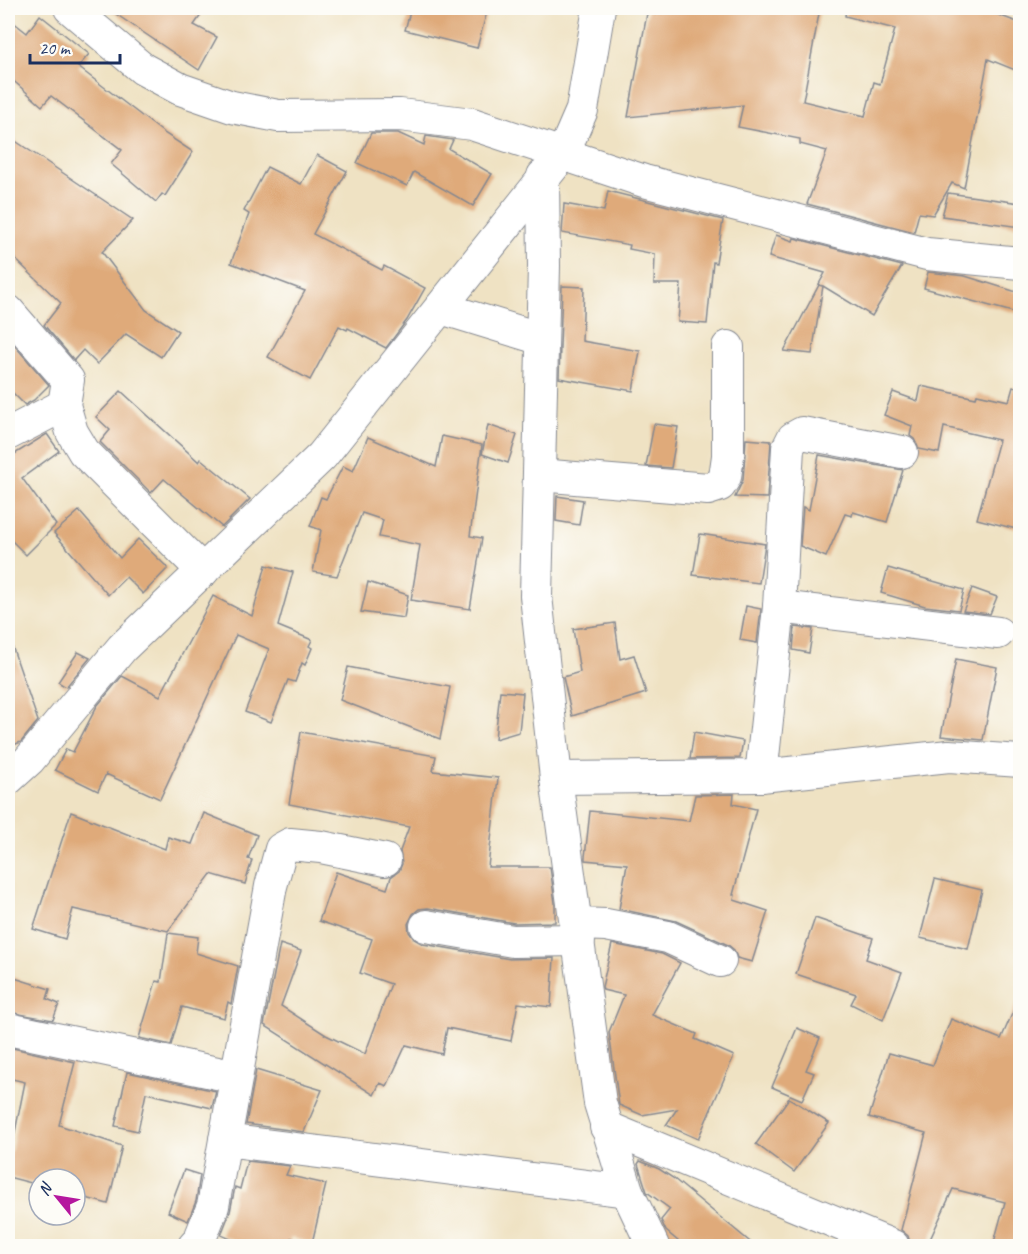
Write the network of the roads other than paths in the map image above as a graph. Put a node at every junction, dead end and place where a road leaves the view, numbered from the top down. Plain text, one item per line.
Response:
1 (70, 8) edge
2 (599, 8) edge
3 (553, 165) junction
4 (1020, 263) edge
5 (441, 308) junction
6 (8, 310) edge
7 (542, 339) junction
8 (728, 347) dead end
9 (64, 405) junction
10 (8, 434) edge
11 (902, 452) dead end
12 (539, 475) junction
13 (203, 571) junction
14 (779, 607) junction
15 (998, 633) dead end
16 (1020, 761) edge
17 (761, 776) junction
18 (556, 778) junction
19 (8, 779) edge
20 (385, 860) dead end
21 (426, 926) dead end
22 (578, 932) junction
23 (720, 961) dead end
24 (8, 1029) edge
25 (236, 1077) junction
26 (606, 1127) junction
27 (225, 1140) junction
28 (627, 1191) junction
29 (197, 1245) edge
30 (653, 1246) edge
31 (893, 1246) edge

1 - 3 street
2 - 3 street
3 - 4 street
3 - 5 street
3 - 7 street
5 - 7 street
5 - 13 street
6 - 9 street
7 - 12 street
8 - 12 street
9 - 10 street
9 - 13 street
11 - 14 street
12 - 18 street
13 - 19 street
14 - 15 street
14 - 17 street
16 - 17 street
17 - 18 street
18 - 22 street
20 - 25 street
21 - 22 street
22 - 23 street
22 - 26 street
24 - 25 street
25 - 27 street
26 - 28 street
26 - 31 street
27 - 28 street
27 - 29 street
28 - 30 street

